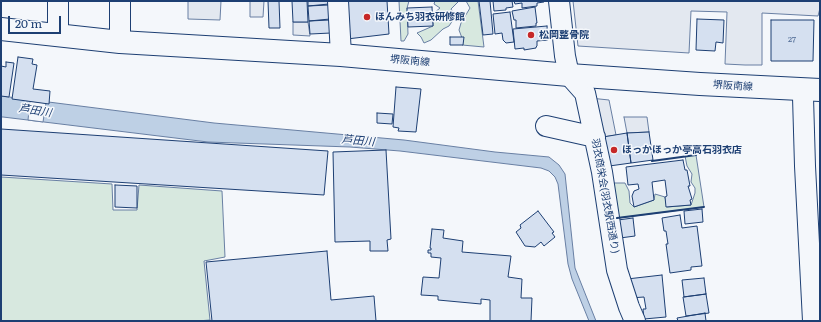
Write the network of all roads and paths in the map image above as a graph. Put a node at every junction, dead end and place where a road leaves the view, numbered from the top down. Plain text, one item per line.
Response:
1 (58, 1) edge
2 (120, 1) edge
3 (338, 1) edge
4 (559, 1) edge
5 (1, 29) edge
6 (58, 35) junction
7 (120, 42) junction
8 (341, 55) junction
9 (569, 75) junction
10 (812, 94) edge
11 (546, 126) dead end
12 (595, 137) junction
13 (815, 260) edge
14 (636, 321) edge
15 (813, 321) edge

1 - 6 street
2 - 7 street
3 - 8 street
4 - 9 street
5 - 6 main road, 堺阪南線
6 - 7 main road, 堺阪南線
7 - 8 main road, 堺阪南線
8 - 9 main road, 堺阪南線
9 - 10 main road, 堺阪南線
9 - 12 street, 羽衣商栄会(羽衣駅西通り)
10 - 13 street
11 - 12 street
12 - 14 street, 羽衣商栄会(羽衣駅西通り)
13 - 15 street

